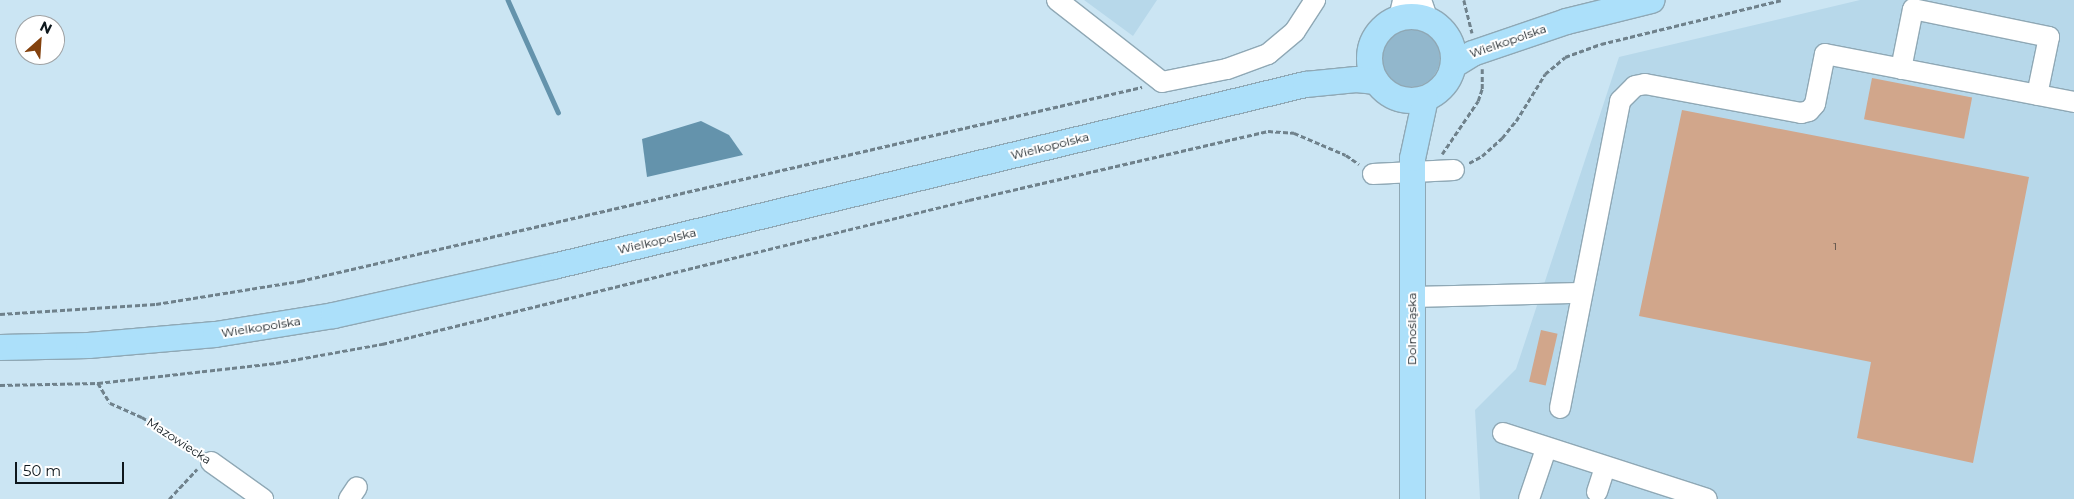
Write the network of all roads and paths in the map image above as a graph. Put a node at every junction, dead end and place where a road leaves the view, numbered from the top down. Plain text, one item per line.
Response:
1 (1057, 0) edge
2 (1315, 0) edge
3 (1464, 0) edge
4 (1652, 0) edge
5 (1781, 0) edge
6 (1401, 9) edge
7 (1432, 18) edge
8 (1475, 43) junction
9 (1370, 51) junction
10 (1453, 64) junction
11 (1901, 69) junction
12 (1162, 82) junction
13 (1376, 82) junction
14 (1305, 84) junction
15 (2038, 95) junction
16 (1425, 98) junction
17 (1399, 99) junction
18 (2074, 102) edge
19 (1411, 166) junction
20 (1446, 170) junction
21 (1372, 174) joint
22 (1581, 293) junction
23 (1412, 297) junction
24 (0, 309) edge
25 (0, 314) edge
26 (5, 314) junction
27 (0, 347) edge
28 (98, 383) junction
29 (0, 384) edge
30 (1560, 408) dead end
31 (1503, 433) dead end
32 (1546, 449) junction
33 (209, 460) junction
34 (1605, 467) junction
35 (1597, 492) dead end
36 (169, 499) edge
37 (263, 499) edge
38 (1412, 499) edge
39 (1528, 499) edge
40 (1707, 499) edge

1 - 12 street
2 - 12 street
3 - 8 path
4 - 8 main road, Wielkopolska
5 - 20 path
6 - 7 main road
6 - 9 main road
7 - 8 main road, Wielkopolska
7 - 10 main road
8 - 10 main road, Wielkopolska
8 - 20 path
9 - 13 main road
9 - 14 main road, Wielkopolska
10 - 16 main road
11 - 15 street
11 - 15 street
11 - 22 street
12 - 26 path
13 - 14 main road, Wielkopolska
13 - 17 main road
14 - 27 main road, Wielkopolska
15 - 18 street
16 - 17 main road
16 - 19 main road, Dolnośląska
17 - 19 main road, Dolnośląska
19 - 20 street
19 - 21 street
19 - 23 main road, Dolnośląska
21 - 28 path
22 - 23 street
22 - 30 street
23 - 38 main road, Dolnośląska
24 - 26 path
25 - 26 path
28 - 29 path
28 - 33 path, Mazowiecka
31 - 32 street
32 - 34 street
32 - 39 street
33 - 36 path
33 - 37 street, Mazowiecka
34 - 35 street
34 - 40 street

